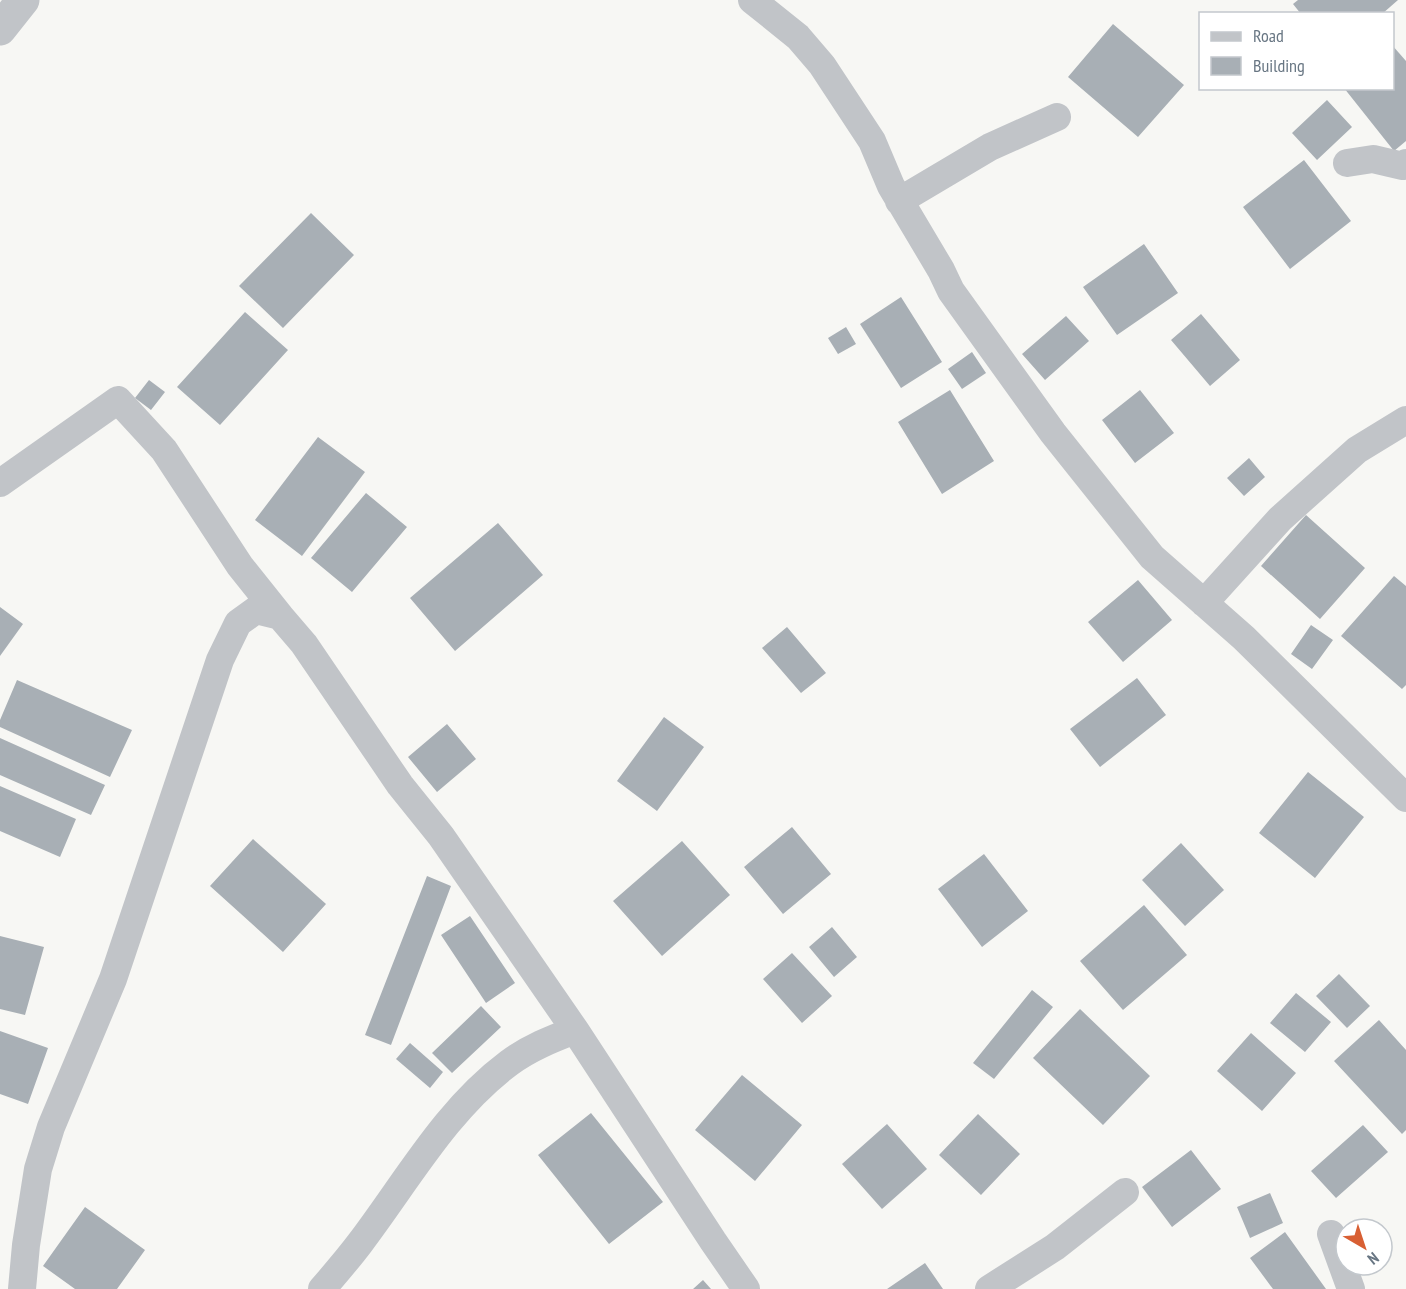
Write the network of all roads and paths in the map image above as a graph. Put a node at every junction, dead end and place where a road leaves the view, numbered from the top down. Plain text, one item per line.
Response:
1 (23, 0) edge
2 (752, 0) edge
3 (0, 29) edge
4 (1057, 117) dead end
5 (1347, 163) dead end
6 (1406, 163) edge
7 (900, 201) junction
8 (1406, 420) edge
9 (0, 483) edge
10 (1204, 603) junction
11 (280, 615) junction
12 (1406, 798) edge
13 (575, 1030) junction
14 (1125, 1192) dead end
15 (1331, 1233) dead end
16 (22, 1289) edge
17 (322, 1289) edge
18 (746, 1289) edge
19 (989, 1289) edge
20 (1351, 1289) edge

1 - 3 street
2 - 7 street
4 - 7 street
5 - 6 street
7 - 10 street
8 - 10 street
9 - 11 street
10 - 12 street
11 - 13 street
11 - 16 street
13 - 17 street
13 - 18 street
14 - 19 street
15 - 20 street

